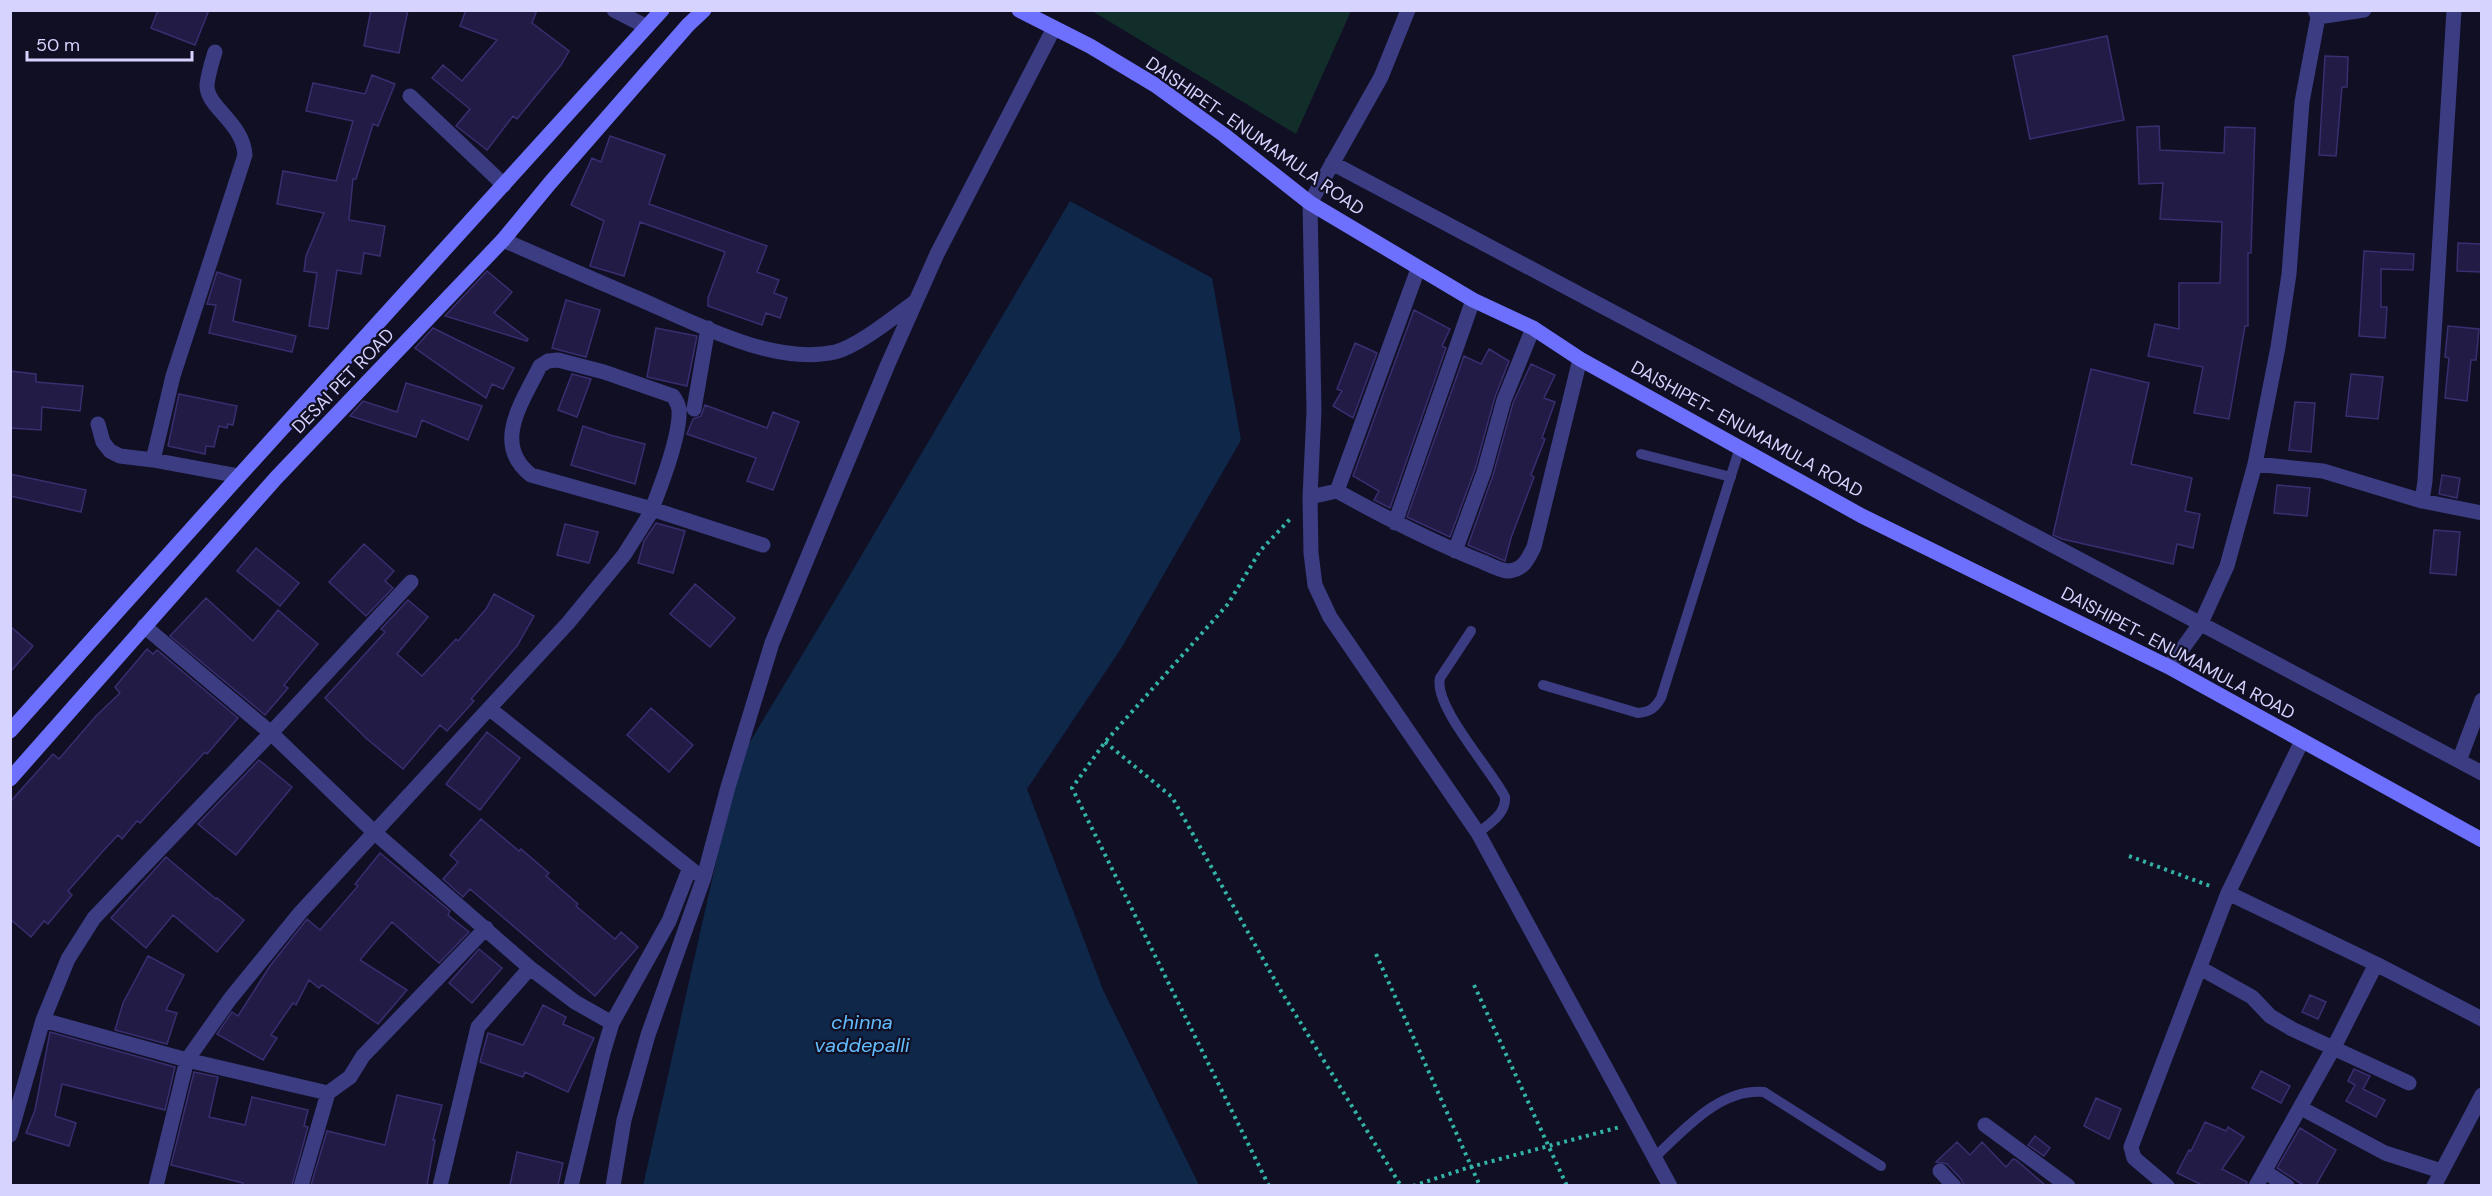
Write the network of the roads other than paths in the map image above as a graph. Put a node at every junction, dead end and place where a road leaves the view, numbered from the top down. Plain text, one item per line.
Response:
1 (614, 10) edge
2 (662, 10) edge
3 (704, 10) edge
4 (1019, 10) edge
5 (1408, 10) edge
6 (2364, 10) edge
7 (2454, 10) edge
8 (2316, 14) edge
9 (645, 26) junction
10 (1054, 28) junction
11 (215, 51) dead end
12 (410, 96) dead end
13 (1332, 164) junction
14 (504, 185) junction
15 (1310, 203) junction
16 (503, 240) junction
17 (1418, 269) junction
18 (918, 299) junction
19 (1473, 300) junction
20 (708, 328) junction
21 (1533, 328) junction
22 (1580, 359) junction
23 (694, 409) dead end
24 (98, 424) dead end
25 (1740, 447) junction
26 (1641, 454) dead end
27 (153, 460) junction
28 (2255, 464) junction
29 (239, 476) junction
30 (1731, 477) junction
31 (1337, 491) junction
32 (1310, 497) junction
33 (2422, 501) junction
34 (652, 509) junction
35 (2481, 513) edge
36 (1395, 523) junction
37 (763, 545) dead end
38 (1455, 551) junction
39 (411, 582) dead end
40 (2201, 623) junction
41 (144, 626) junction
42 (1471, 631) dead end
43 (2169, 667) junction
44 (1543, 685) dead end
45 (2481, 700) edge
46 (490, 709) junction
47 (10, 731) edge
48 (271, 734) junction
49 (2302, 741) junction
50 (2459, 761) junction
51 (2481, 773) edge
52 (10, 779) edge
53 (374, 832) junction
54 (1478, 833) junction
55 (2481, 840) edge
56 (689, 870) junction
57 (704, 877) junction
58 (2228, 893) junction
59 (486, 928) junction
60 (2376, 964) junction
61 (530, 968) junction
62 (2200, 968) junction
63 (2481, 1019) edge
64 (43, 1020) junction
65 (612, 1023) junction
66 (2334, 1047) junction
67 (187, 1060) junction
68 (2409, 1083) dead end
69 (328, 1093) junction
70 (2481, 1095) edge
71 (2301, 1108) junction
72 (1985, 1125) dead end
73 (10, 1135) edge
74 (1660, 1152) junction
75 (1881, 1166) dead end
76 (1940, 1171) dead end
77 (2264, 1171) junction
78 (2442, 1171) junction
79 (156, 1185) edge
80 (301, 1185) edge
81 (440, 1185) edge
82 (571, 1185) edge
83 (613, 1185) edge
84 (1670, 1185) edge
85 (1954, 1185) edge
86 (2067, 1185) edge
87 (2168, 1185) edge
88 (2256, 1185) edge
89 (2287, 1185) edge
90 (2434, 1185) edge

1 - 9 street
2 - 9 street, DESAI PET ROAD
3 - 16 street, DESAI PET ROAD
4 - 10 street, DAISHIPET- ENUMAMULA ROAD
5 - 13 street
6 - 8 street
7 - 33 street
8 - 28 street
9 - 14 street, DESAI PET ROAD
10 - 15 street, DAISHIPET- ENUMAMULA ROAD
10 - 18 street
11 - 27 street
12 - 14 street
13 - 15 street
13 - 40 street
14 - 29 street, DESAI PET ROAD
15 - 17 street, DAISHIPET- ENUMAMULA ROAD
15 - 32 street
16 - 20 street
16 - 41 street, DESAI PET ROAD
17 - 19 street, DAISHIPET- ENUMAMULA ROAD
17 - 31 street
18 - 20 street
18 - 57 street
19 - 21 street, DAISHIPET- ENUMAMULA ROAD
19 - 36 street
20 - 23 street
21 - 22 street, DAISHIPET- ENUMAMULA ROAD
21 - 38 street
22 - 25 street, DAISHIPET- ENUMAMULA ROAD
22 - 38 street
24 - 27 street
25 - 30 lane
25 - 43 street, DAISHIPET- ENUMAMULA ROAD
26 - 30 lane
27 - 29 street
28 - 33 street
28 - 40 street
29 - 47 street, DESAI PET ROAD
30 - 44 lane
31 - 32 street
31 - 36 street
32 - 54 street
33 - 35 street
34 - 34 street
34 - 37 street
34 - 46 street
36 - 38 street
39 - 48 street
40 - 43 street
40 - 50 street
41 - 48 street
41 - 52 street, DESAI PET ROAD
42 - 54 lane
43 - 49 street, DAISHIPET- ENUMAMULA ROAD
45 - 50 street
46 - 53 street
46 - 56 street
48 - 53 street
48 - 64 street
49 - 55 street, DAISHIPET- ENUMAMULA ROAD
49 - 58 street
50 - 51 street
53 - 59 street
53 - 67 street
54 - 74 street
56 - 57 street
56 - 65 street
57 - 83 street
58 - 60 street
58 - 62 street
59 - 61 street
59 - 69 street
60 - 63 street
60 - 66 street
61 - 65 street
61 - 81 street
62 - 66 street
62 - 87 street
64 - 67 street
64 - 73 street
65 - 82 street
66 - 68 street
66 - 71 street
67 - 69 street
67 - 79 street
69 - 80 street
70 - 78 street
71 - 77 street
71 - 78 street
72 - 86 street
74 - 75 lane
74 - 84 street
76 - 85 street
77 - 88 street
77 - 89 street
78 - 90 street

